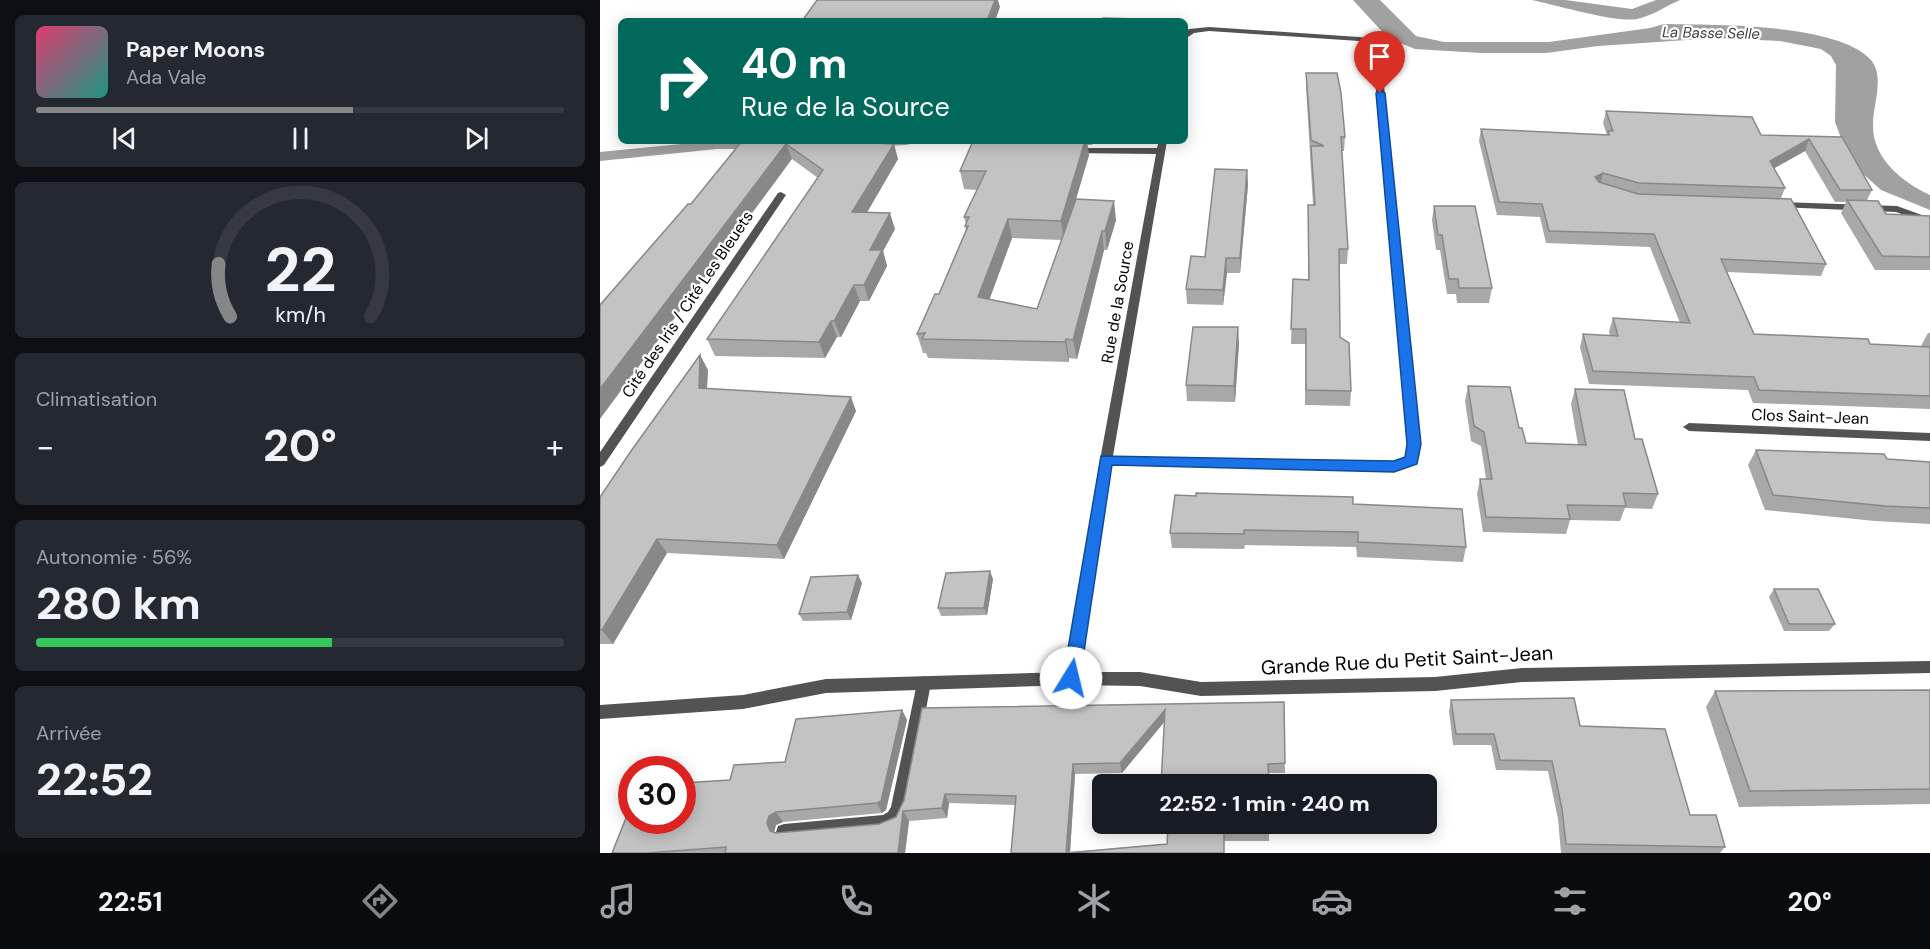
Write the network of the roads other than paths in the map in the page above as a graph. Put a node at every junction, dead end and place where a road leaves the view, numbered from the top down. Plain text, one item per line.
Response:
1 (1188, 34) edge
2 (1162, 146) edge
3 (1059, 149) edge
4 (781, 195) dead end
5 (1775, 205) edge
6 (1930, 221) edge
7 (1689, 427) dead end
8 (1930, 437) edge
9 (1106, 460) junction
10 (600, 462) edge
11 (1930, 667) edge
12 (1071, 678) junction
13 (924, 683) junction
14 (600, 712) edge
15 (784, 832) edge

1 - 9 street
2 - 3 street, Rue de la Source
2 - 9 street, Rue de la Source
4 - 10 street, Cité des Iris / Cité Les Bleuets
5 - 6 street
7 - 8 street, Clos Saint-Jean
9 - 12 street, Rue de la Source
11 - 12 street, Grande Rue du Petit Saint-Jean
12 - 13 street, Grande Rue du Petit Saint-Jean
13 - 14 street, Grande Rue du Petit Saint-Jean
13 - 15 street

